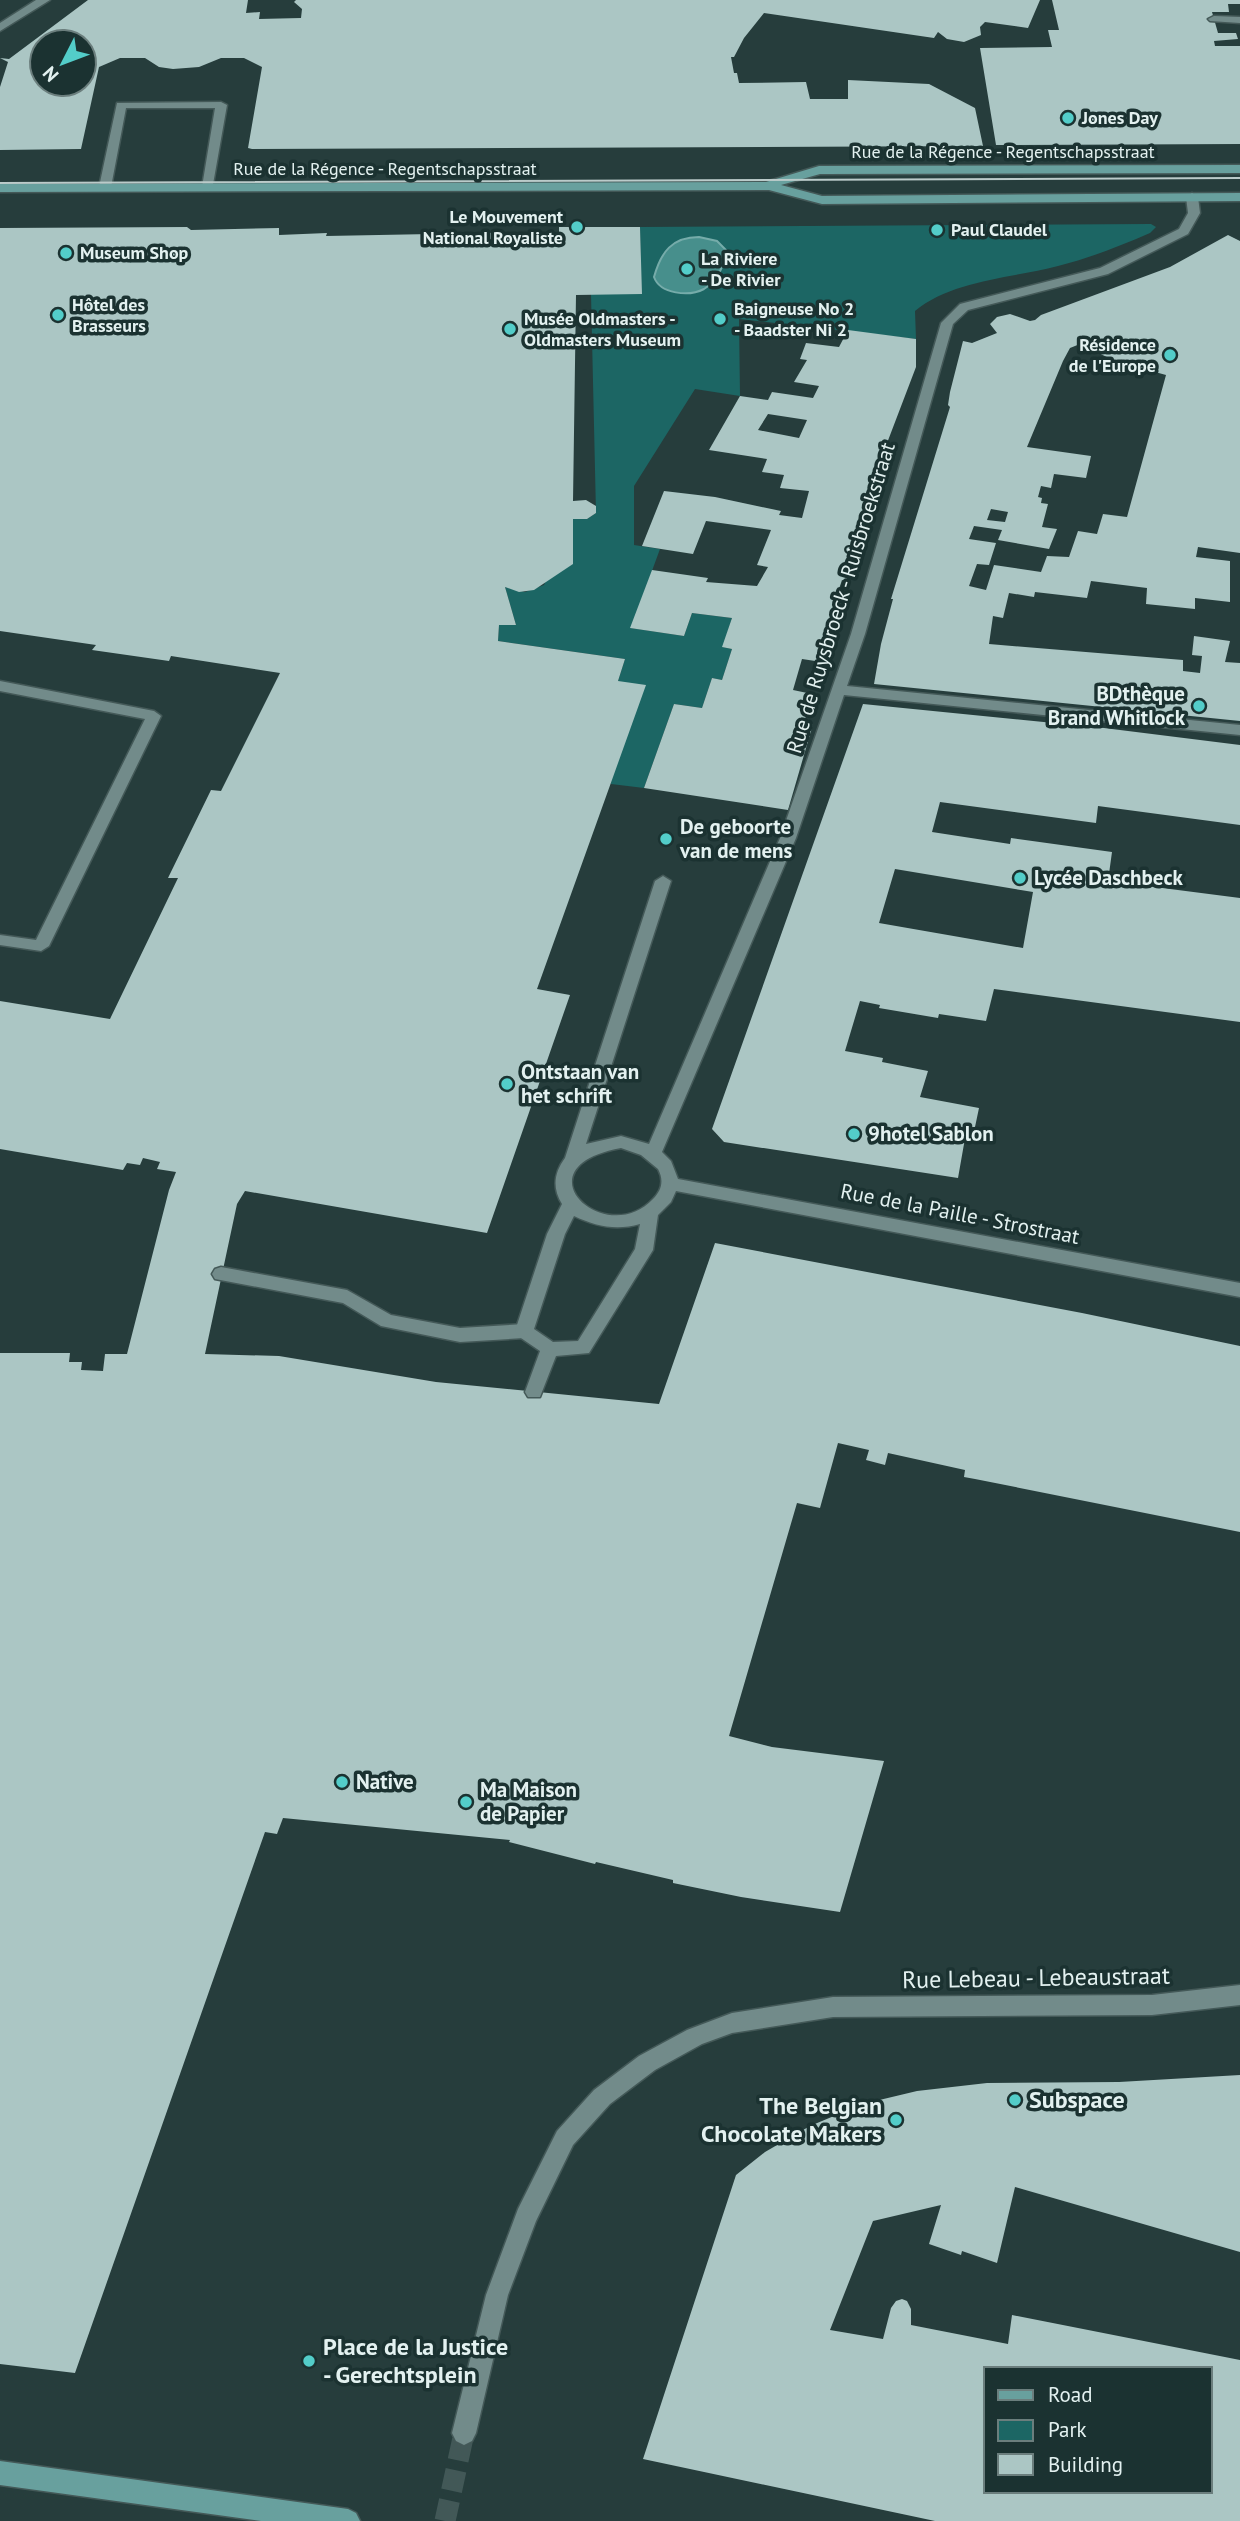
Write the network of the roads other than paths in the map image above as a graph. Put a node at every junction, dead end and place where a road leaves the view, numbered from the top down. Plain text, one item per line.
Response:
1 (44, 0) edge
2 (1214, 19) dead end
3 (1240, 19) edge
4 (0, 28) edge
5 (1240, 169) edge
6 (769, 186) junction
7 (105, 187) junction
8 (208, 187) junction
9 (0, 188) edge
10 (1192, 197) junction
11 (1240, 197) edge
12 (0, 686) edge
13 (839, 690) junction
14 (1240, 730) edge
15 (663, 881) dead end
16 (0, 940) edge
17 (654, 1153) junction
18 (573, 1157) junction
19 (671, 1184) junction
20 (571, 1204) junction
21 (650, 1213) junction
22 (221, 1274) dead end
23 (1240, 1290) edge
24 (524, 1331) junction
25 (550, 1349) junction
26 (534, 1392) dead end
27 (1240, 1995) edge
28 (464, 2433) tunnel mouth
29 (0, 2473) edge
30 (348, 2521) edge

1 - 4 street
2 - 3 street
5 - 6 street, Rue de la Régence - Regentschapsstraat
6 - 8 street, Rue de la Régence - Regentschapsstraat
6 - 10 street, Rue de la Régence - Regentschapsstraat
7 - 8 street, Rue de la Régence - Regentschapsstraat
7 - 8 street
7 - 9 street, Rue de la Régence - Regentschapsstraat
10 - 11 street, Rue de la Régence - Regentschapsstraat
10 - 13 street, Rue de Ruysbroeck - Ruisbroekstraat
12 - 16 street
13 - 14 street
13 - 17 street, Rue de Ruysbroeck - Ruisbroekstraat
15 - 18 street
17 - 18 street
17 - 19 street
18 - 20 street
19 - 21 street
19 - 23 street, Rue de la Paille - Strostraat
20 - 21 street
20 - 24 street
21 - 25 street
22 - 24 street
24 - 25 street
25 - 26 street
27 - 28 street, Rue Lebeau - Lebeaustraat
29 - 30 street

